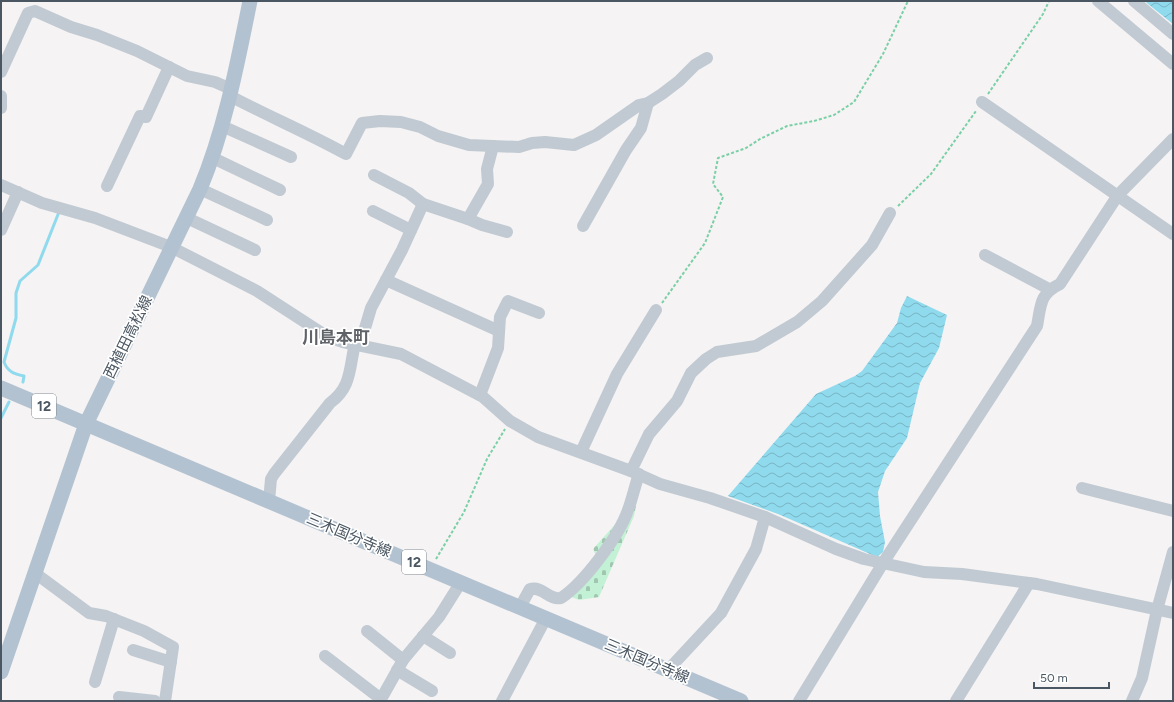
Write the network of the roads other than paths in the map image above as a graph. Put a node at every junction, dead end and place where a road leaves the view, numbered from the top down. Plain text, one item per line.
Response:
1 (250, 1) edge
2 (1098, 1) edge
3 (1134, 1) edge
4 (35, 6) edge
5 (1173, 34) edge
6 (707, 58) dead end
7 (1173, 64) edge
8 (168, 67) junction
9 (1, 72) edge
10 (230, 93) junction
11 (1, 96) edge
12 (982, 102) road end
13 (648, 103) junction
14 (1, 108) edge
15 (222, 126) junction
16 (1173, 139) edge
17 (493, 146) junction
18 (291, 157) dead end
19 (213, 158) junction
20 (374, 175) dead end
21 (1, 185) edge
22 (107, 186) dead end
23 (200, 189) junction
24 (280, 190) dead end
25 (18, 192) junction
26 (1118, 195) junction
27 (423, 204) junction
28 (373, 210) dead end
29 (890, 213) road end
30 (187, 218) junction
31 (468, 219) junction
32 (267, 220) dead end
33 (583, 226) dead end
34 (1, 230) edge
35 (411, 230) junction
36 (507, 232) dead end
37 (1173, 234) edge
38 (172, 248) junction
39 (255, 250) dead end
40 (985, 255) dead end
41 (386, 280) junction
42 (1049, 289) junction
43 (656, 310) road end
44 (539, 313) dead end
45 (499, 331) junction
46 (358, 345) junction
47 (1, 388) edge
48 (480, 395) junction
49 (86, 424) junction
50 (581, 452) junction
51 (635, 473) junction
52 (1082, 488) dead end
53 (269, 501) junction
54 (1173, 511) edge
55 (765, 517) junction
56 (1173, 552) edge
57 (883, 563) junction
58 (35, 573) junction
59 (461, 582) junction
60 (1029, 583) junction
61 (520, 607) junction
62 (1157, 610) junction
63 (1173, 613) edge
64 (546, 618) junction
65 (114, 619) junction
66 (367, 631) dead end
67 (423, 636) junction
68 (133, 650) dead end
69 (450, 653) dead end
70 (325, 656) dead end
71 (171, 662) junction
72 (400, 665) junction
73 (668, 670) junction
74 (1, 672) edge
75 (95, 682) dead end
76 (432, 692) dead end
77 (118, 696) dead end
78 (380, 700) edge
79 (155, 701) edge
80 (166, 701) edge
81 (502, 701) edge
82 (741, 701) edge
83 (799, 701) edge
84 (956, 701) edge
85 (1132, 701) edge

1 - 10 main road, 西植田高松線
2 - 7 street
3 - 5 street
4 - 8 street
4 - 9 street
6 - 13 street
8 - 10 street
8 - 22 street
10 - 15 main road, 西植田高松線
10 - 17 street
11 - 14 street
12 - 26 street
13 - 17 street
13 - 33 street
15 - 18 street
15 - 19 main road, 西植田高松線
16 - 26 street
17 - 31 street
19 - 23 main road, 西植田高松線
19 - 24 street
20 - 27 street
21 - 25 street
23 - 30 main road, 西植田高松線
23 - 32 street
25 - 34 street
25 - 38 street
26 - 37 street
26 - 42 street
27 - 31 street
27 - 35 street
28 - 35 street
29 - 51 street
30 - 38 main road, 西植田高松線
30 - 39 street
31 - 36 street
35 - 41 street
38 - 46 street
38 - 49 main road, 西植田高松線
40 - 42 street
41 - 45 street
41 - 46 street
42 - 57 street
43 - 50 street
44 - 45 street
45 - 48 street
46 - 48 street
46 - 53 street
47 - 49 main road, 三木国分寺線 / 12
48 - 50 street
49 - 53 main road, 三木国分寺線 / 12
49 - 58 main road, 西植田高松線
50 - 51 street
51 - 55 street
51 - 61 street
52 - 54 street
53 - 59 main road, 三木国分寺線 / 12
55 - 57 street
55 - 73 street
56 - 62 street
57 - 60 street
57 - 83 street
58 - 65 street
58 - 74 main road, 西植田高松線
59 - 61 main road, 三木国分寺線 / 12
59 - 67 street
60 - 62 street
60 - 84 street
61 - 64 main road, 三木国分寺線 / 12
62 - 63 street
62 - 85 street
64 - 73 main road, 三木国分寺線 / 12
64 - 81 street
65 - 71 street
65 - 75 street
66 - 72 street
67 - 69 street
67 - 72 street
68 - 71 street
70 - 78 street
71 - 80 street
72 - 76 street
72 - 78 street
73 - 82 main road, 三木国分寺線 / 12
77 - 79 street

